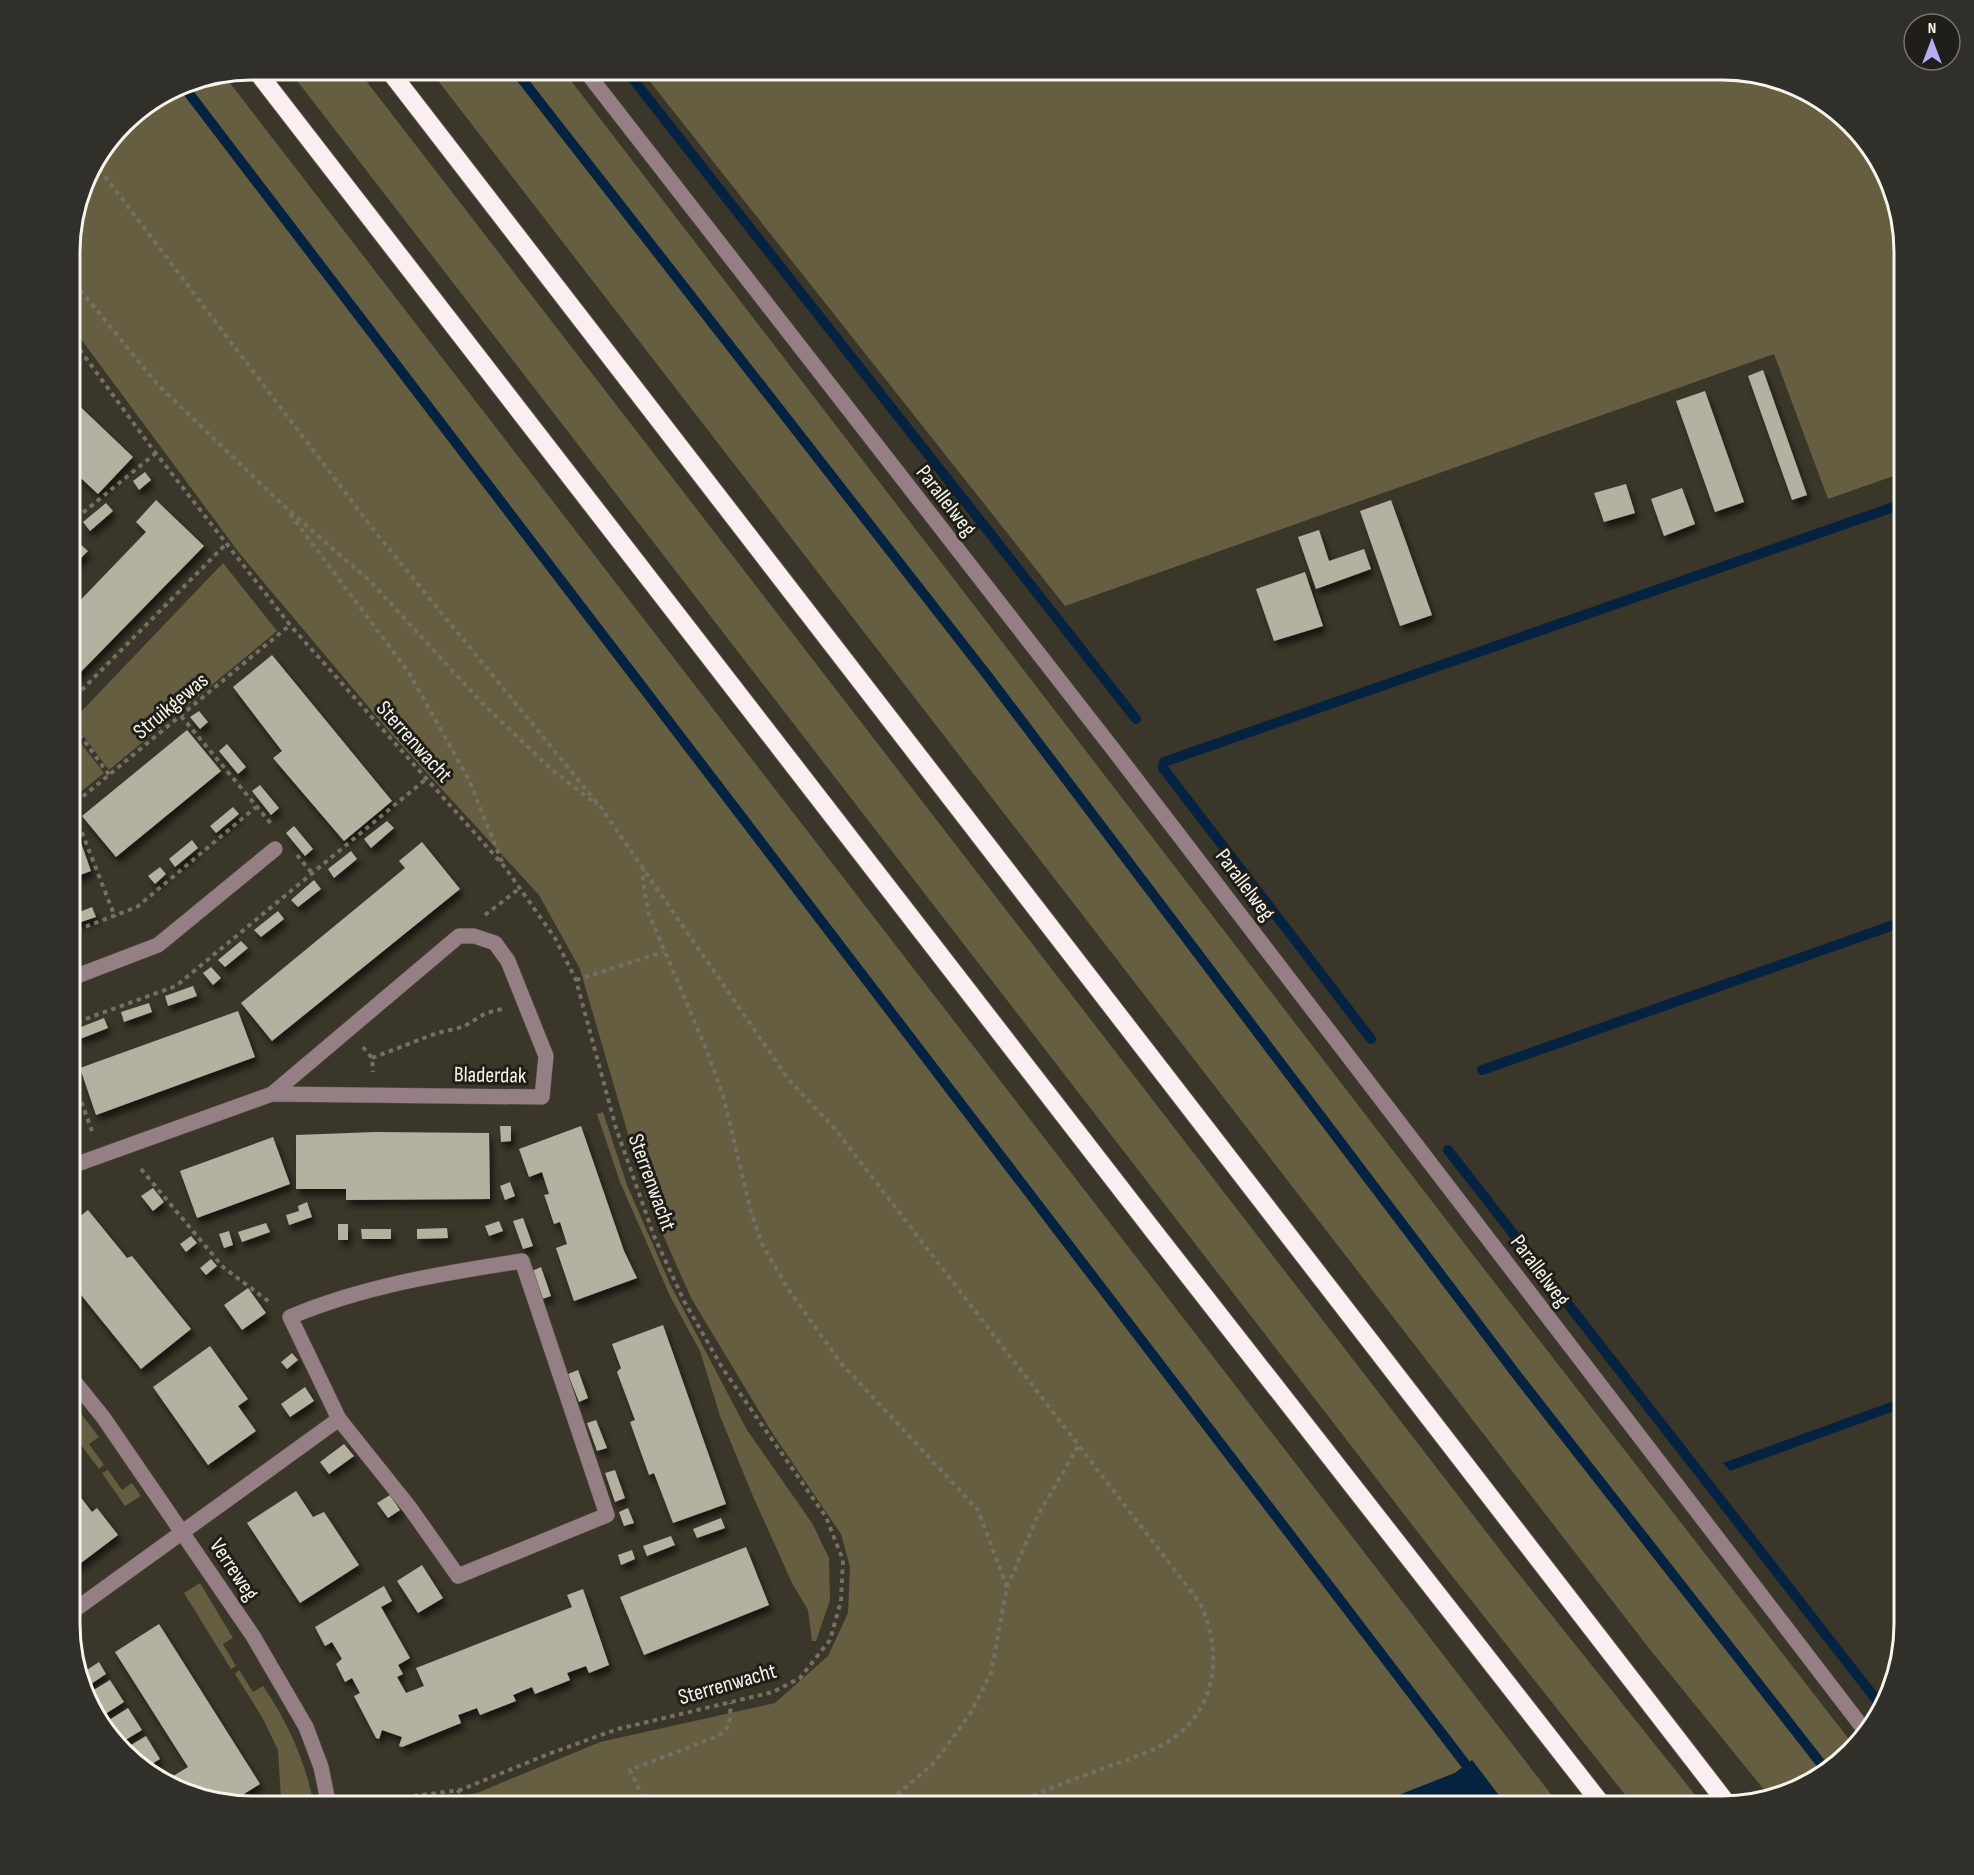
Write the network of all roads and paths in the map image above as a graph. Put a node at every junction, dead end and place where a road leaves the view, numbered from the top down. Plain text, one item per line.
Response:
1 (264, 80) edge
2 (396, 80) edge
3 (593, 80) edge
4 (100, 170) edge
5 (80, 290) edge
6 (80, 350) edge
7 (156, 453) junction
8 (284, 507) junction
9 (80, 515) edge
10 (227, 543) junction
11 (290, 625) junction
12 (80, 692) edge
13 (181, 716) junction
14 (80, 735) edge
15 (110, 776) junction
16 (426, 779) junction
17 (80, 800) edge
18 (256, 807) junction
19 (602, 809) junction
20 (80, 829) edge
21 (278, 832) dead end
22 (275, 849) dead end
23 (292, 849) dead end
24 (504, 866) junction
25 (644, 866) junction
26 (312, 873) junction
27 (520, 888) junction
28 (115, 916) junction
29 (80, 929) edge
30 (459, 936) junction
31 (663, 952) junction
32 (80, 975) edge
33 (576, 980) junction
34 (524, 1001) junction
35 (80, 1020) edge
36 (350, 1028) junction
37 (372, 1058) junction
38 (272, 1094) junction
39 (373, 1095) junction
40 (80, 1098) edge
41 (92, 1131) dead end
42 (80, 1163) edge
43 (141, 1170) dead end
44 (290, 1317) junction
45 (80, 1389) edge
46 (339, 1419) junction
47 (1078, 1446) junction
48 (182, 1531) junction
49 (1007, 1587) junction
50 (80, 1606) edge
51 (731, 1703) junction
52 (1861, 1725) edge
53 (460, 1790) junction
54 (326, 1796) edge
55 (420, 1796) edge
56 (454, 1796) edge
57 (642, 1796) edge
58 (896, 1796) edge
59 (1035, 1796) edge
60 (1595, 1796) edge
61 (1721, 1796) edge

1 - 60 highway
2 - 61 highway
3 - 52 street, Parallelweg
4 - 19 path
5 - 8 path
6 - 7 path, Sterrenwacht
7 - 9 path
7 - 10 path, Sterrenwacht
8 - 19 path
8 - 24 path
10 - 11 path, Sterrenwacht
10 - 12 path
11 - 13 path, Struikgewas
11 - 16 path, Sterrenwacht
13 - 15 path, Struikgewas
13 - 18 path
14 - 15 path
15 - 17 path, Struikgewas
16 - 24 path, Sterrenwacht
16 - 26 path
18 - 21 path
18 - 28 path
19 - 25 path
20 - 28 path
22 - 32 street
23 - 26 path
24 - 27 path, Sterrenwacht
25 - 31 path
25 - 47 path
26 - 35 path
27 - 30 path
27 - 33 path, Sterrenwacht
28 - 29 path
30 - 34 street, Bladerdak
30 - 36 street, Bladerdak
31 - 33 path
31 - 49 path
33 - 51 path, Sterrenwacht
34 - 37 path, Bladerdak
34 - 39 street, Bladerdak
36 - 37 path
36 - 38 street, Bladerdak
37 - 39 path
38 - 39 street, Bladerdak
38 - 42 street, Bladerdak
40 - 41 path
43 - 44 path
44 - 46 street
44 - 46 street
45 - 48 street, Verreweg
46 - 48 street
47 - 49 path
47 - 59 path
48 - 50 street
48 - 54 street, Verreweg
49 - 58 path
51 - 53 path, Sterrenwacht
51 - 57 path
53 - 55 path, Sterrenwacht
53 - 56 path

